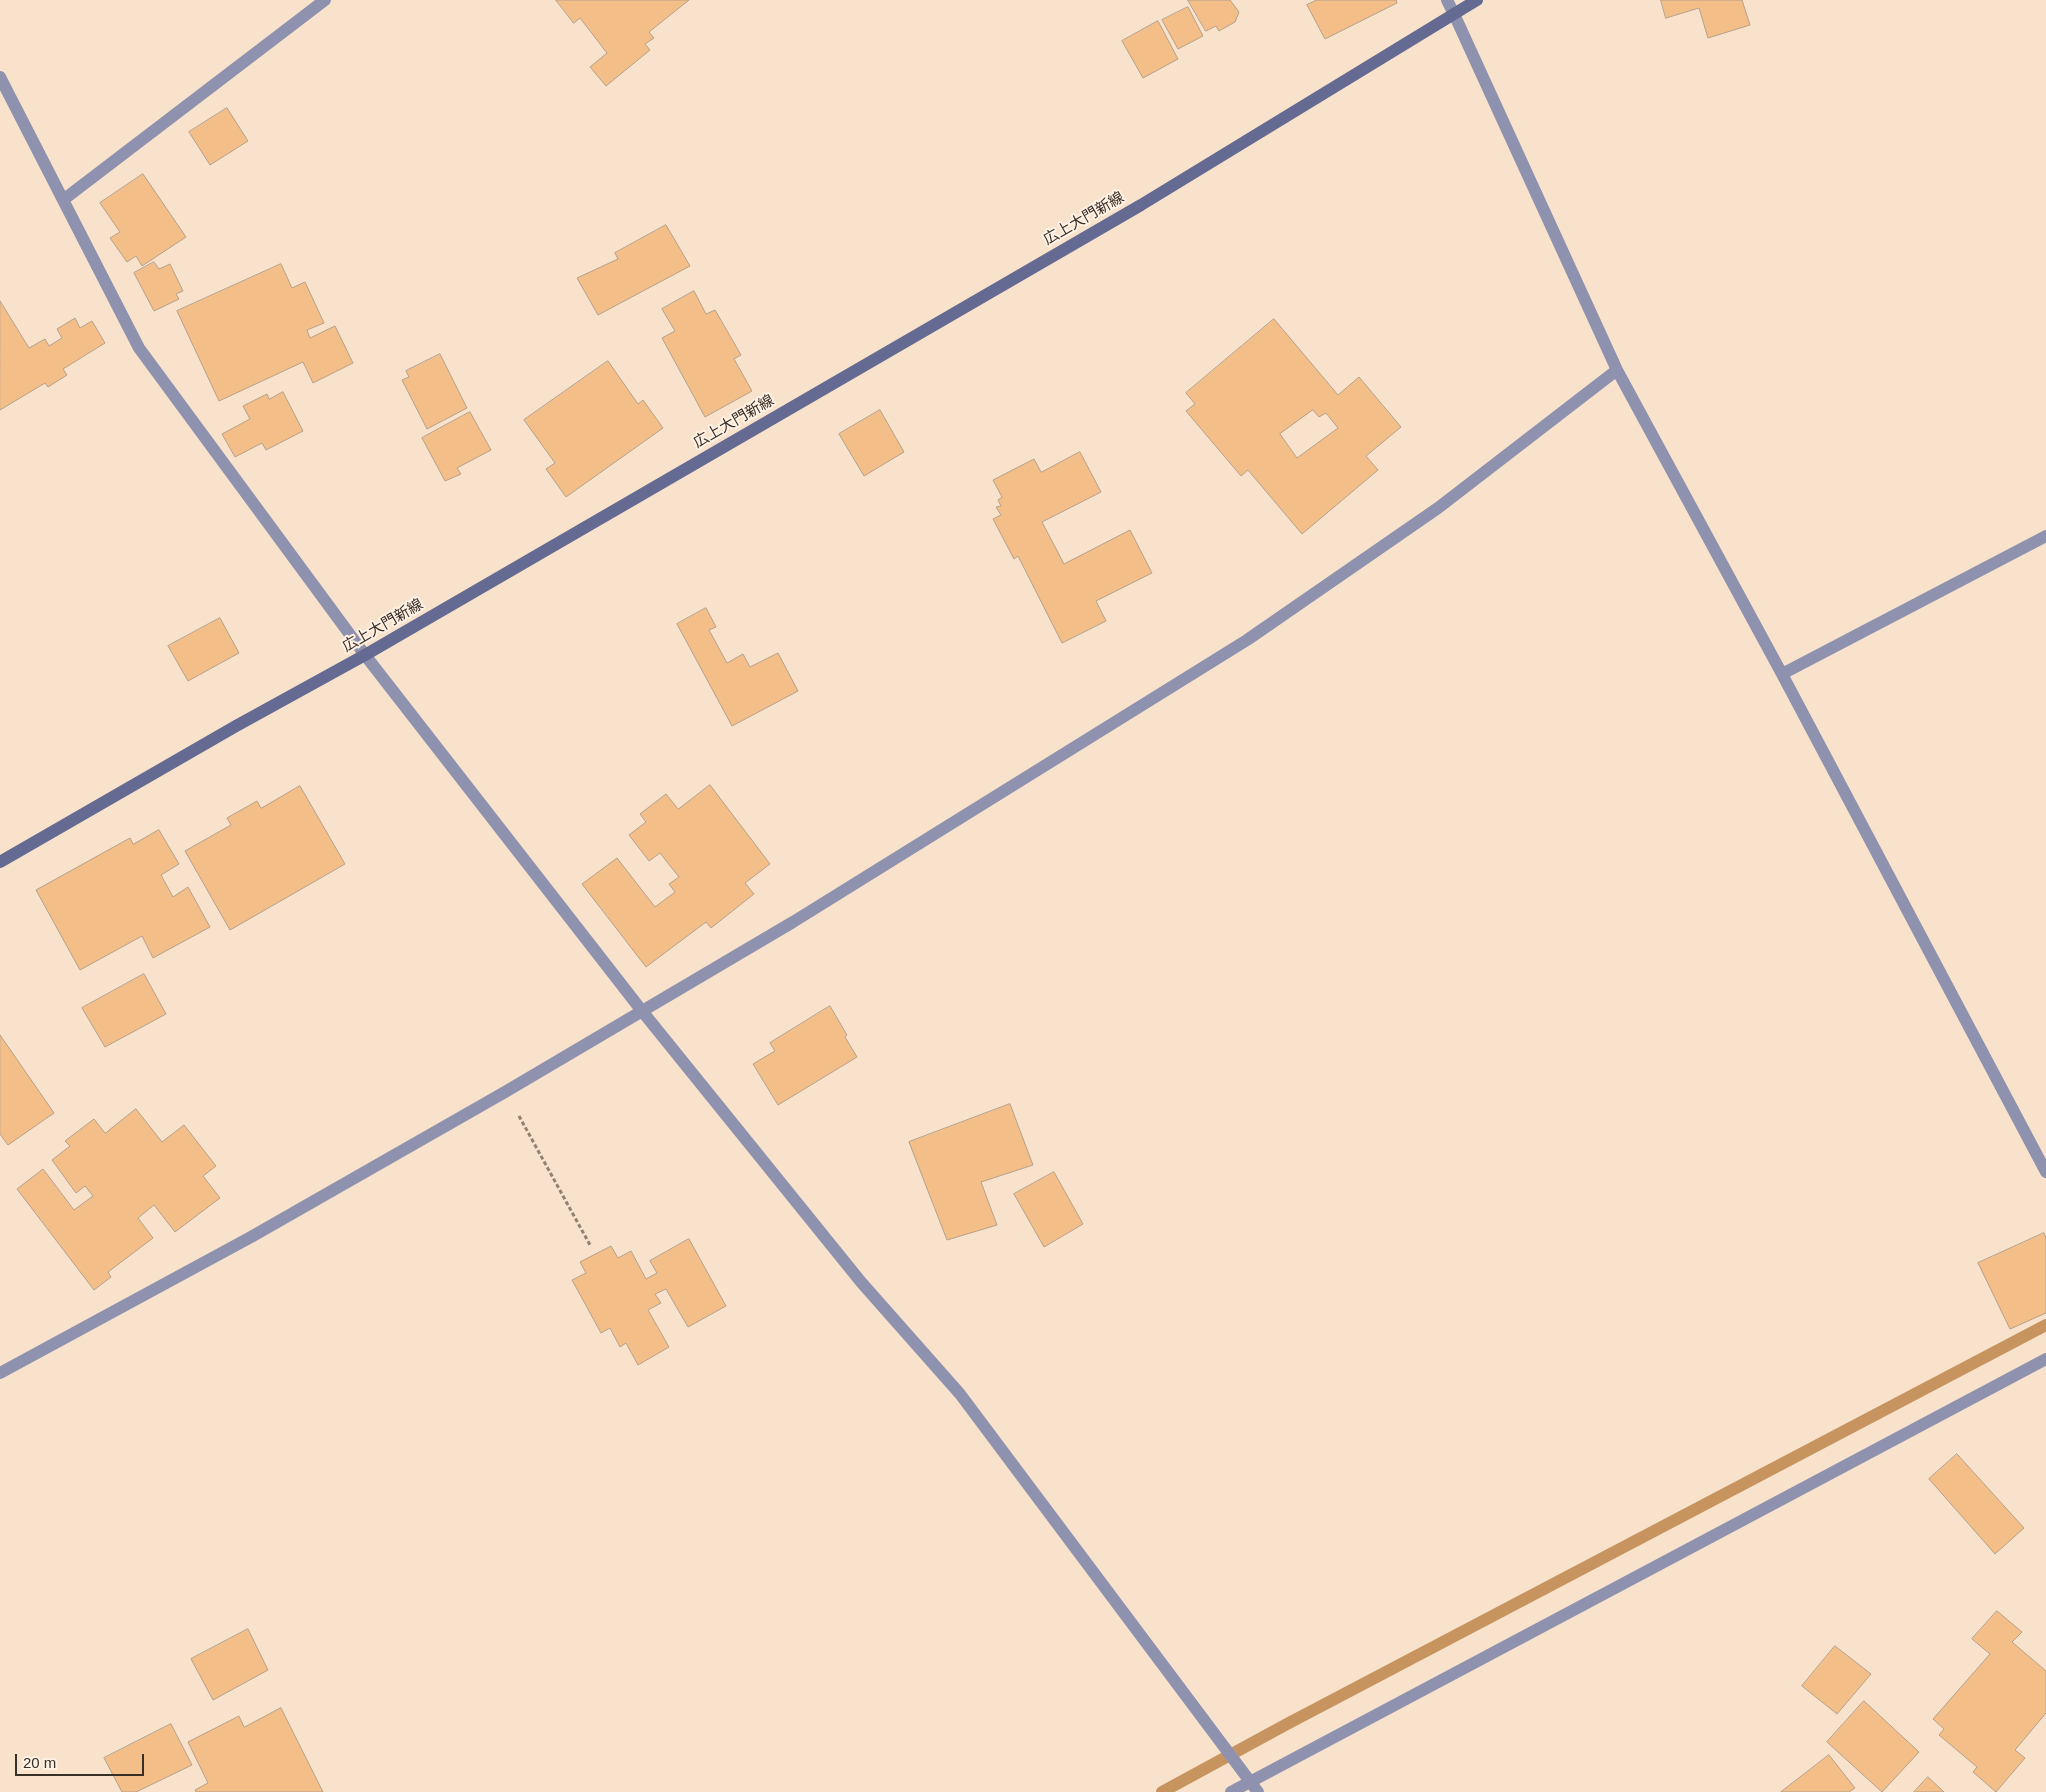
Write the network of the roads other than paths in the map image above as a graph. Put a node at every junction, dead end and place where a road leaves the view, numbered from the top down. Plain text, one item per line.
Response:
1 (324, 0) edge
2 (1447, 0) edge
3 (1477, 0) edge
4 (1454, 14) junction
5 (0, 77) edge
6 (63, 200) junction
7 (1617, 370) junction
8 (2046, 536) edge
9 (365, 655) junction
10 (1782, 674) junction
11 (0, 862) edge
12 (642, 1011) junction
13 (2046, 1172) edge
14 (2046, 1358) edge
15 (0, 1373) edge
16 (1250, 1782) junction
17 (1231, 1792) edge
18 (1258, 1792) edge

1 - 6 street
2 - 4 street
3 - 4 main road, 広上大門新線
4 - 7 street
4 - 9 main road, 広上大門新線
5 - 6 street
6 - 9 street
7 - 10 street
7 - 12 street
8 - 10 street
9 - 11 main road, 広上大門新線
9 - 12 street
10 - 13 street
12 - 15 street
12 - 16 street
14 - 16 street
16 - 17 street
16 - 18 street

